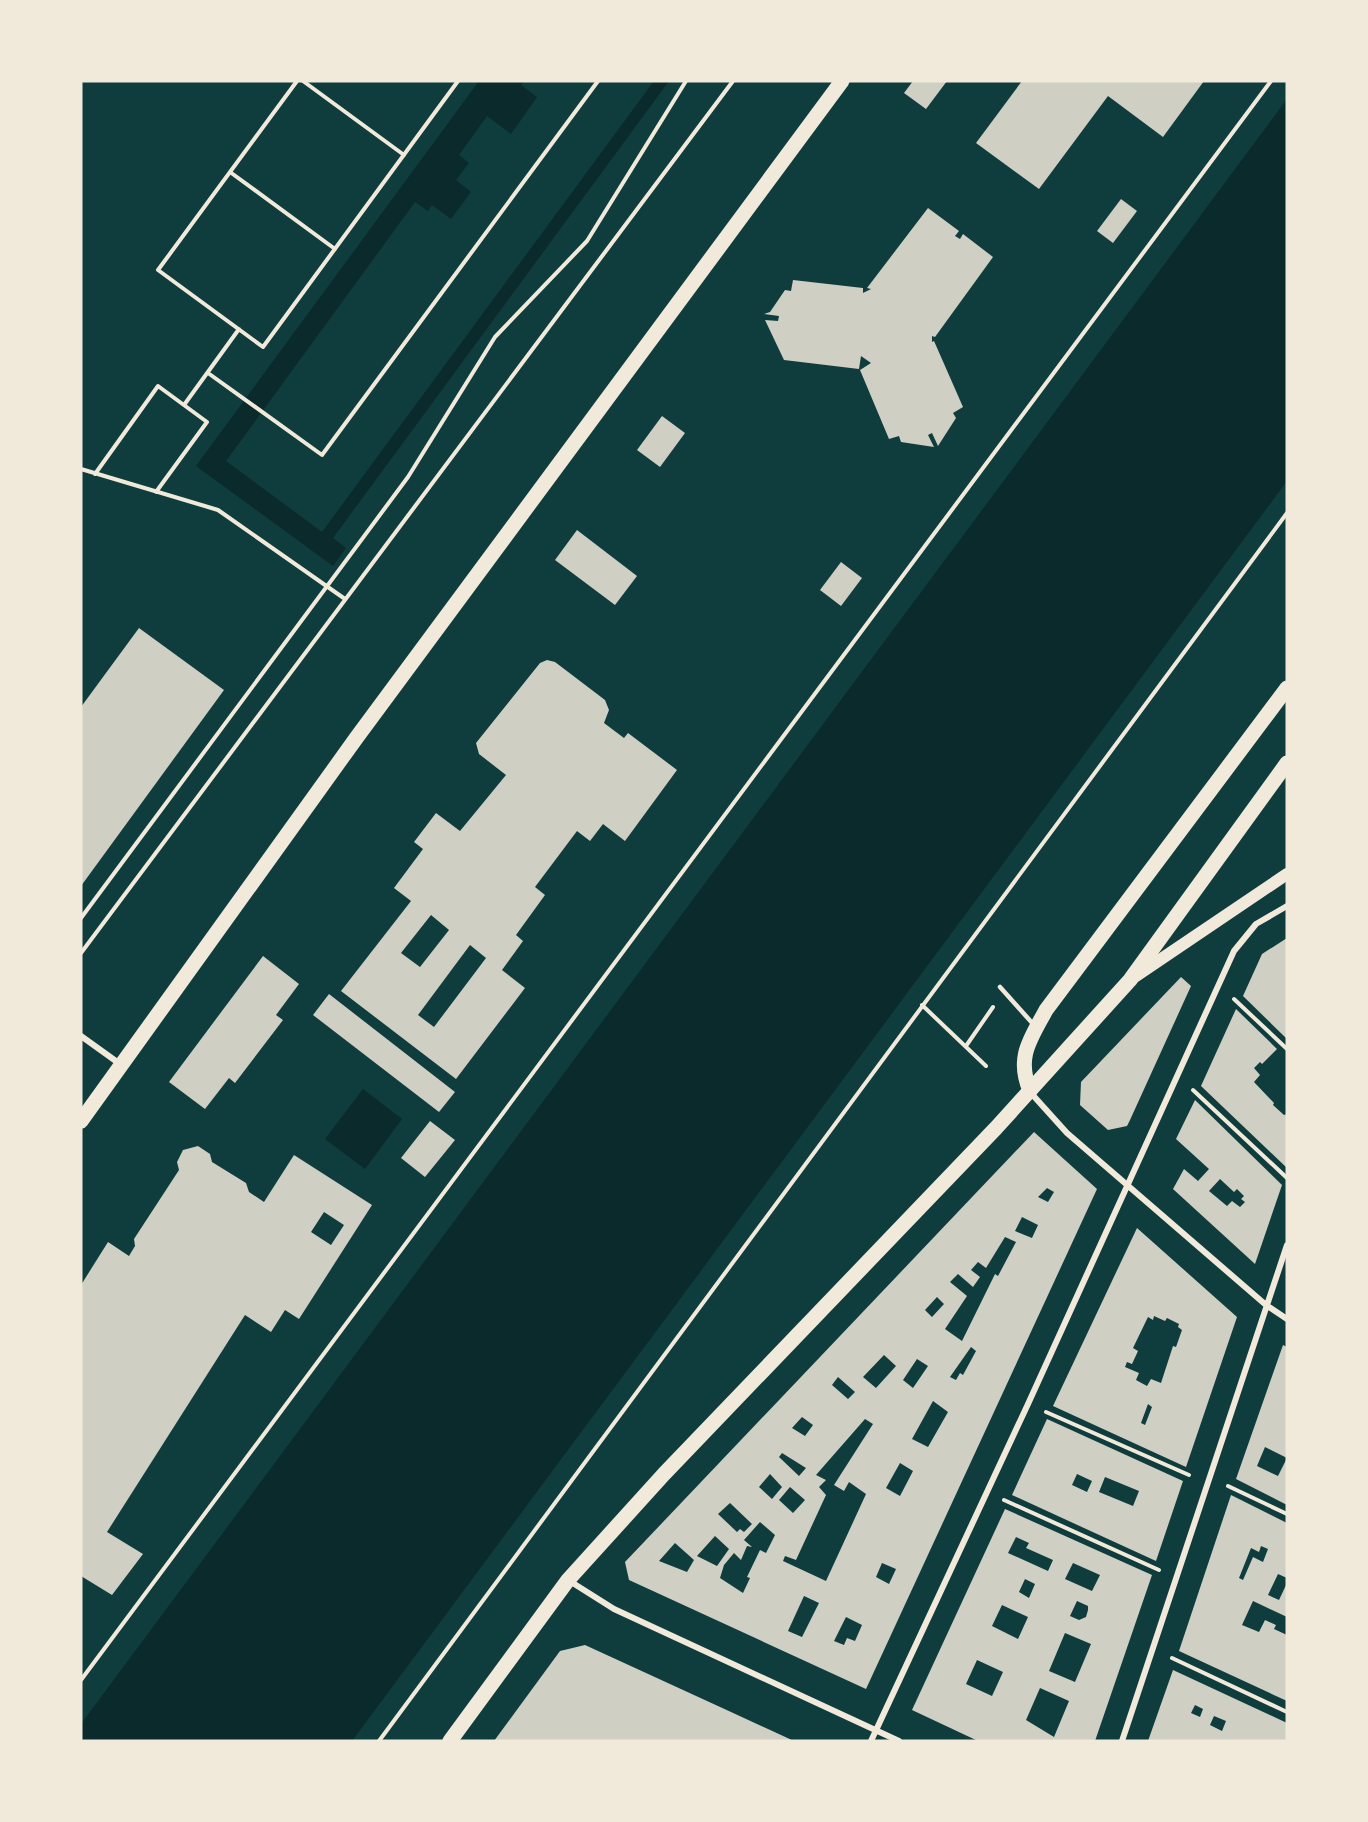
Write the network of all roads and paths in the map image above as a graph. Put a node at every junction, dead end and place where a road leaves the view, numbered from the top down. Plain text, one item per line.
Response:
1 (297, 81) edge
2 (303, 81) edge
3 (458, 81) edge
4 (598, 81) edge
5 (686, 81) edge
6 (733, 81) edge
7 (842, 81) edge
8 (1271, 81) edge
9 (404, 155) junction
10 (230, 172) junction
11 (335, 249) junction
12 (240, 329) junction
13 (208, 373) junction
14 (184, 405) junction
15 (81, 469) edge
16 (95, 474) junction
17 (156, 492) junction
18 (1287, 513) edge
19 (326, 586) junction
20 (345, 599) junction
21 (1287, 688) edge
22 (1287, 763) edge
23 (1287, 874) edge
24 (1287, 906) edge
25 (81, 918) edge
26 (81, 953) edge
27 (1130, 980) junction
28 (1000, 987) dead end
29 (1004, 992) junction
30 (1226, 993) dead end
31 (922, 1005) junction
32 (1037, 1028) junction
33 (81, 1036) edge
34 (966, 1046) junction
35 (1287, 1049) edge
36 (122, 1066) junction
37 (986, 1066) dead end
38 (1178, 1075) junction
39 (1030, 1091) junction
40 (81, 1121) edge
41 (1287, 1178) edge
42 (1128, 1186) junction
43 (1287, 1245) edge
44 (1266, 1305) junction
45 (1287, 1319) edge
46 (1029, 1404) junction
47 (1209, 1482) junction
48 (987, 1493) junction
49 (1287, 1514) edge
50 (1177, 1578) junction
51 (568, 1580) junction
52 (1154, 1651) junction
53 (81, 1680) edge
54 (1287, 1712) edge
55 (876, 1729) junction
56 (379, 1741) edge
57 (450, 1741) edge
58 (871, 1741) edge
59 (899, 1741) edge
60 (1122, 1741) edge

1 - 10 path
2 - 9 path
3 - 9 path
4 - 13 path
5 - 19 path
6 - 20 path
7 - 36 main road
8 - 53 path
9 - 11 path
10 - 11 path
10 - 12 path
11 - 12 path
12 - 13 path
13 - 14 path
14 - 16 path
14 - 17 path
15 - 16 path
16 - 17 path
17 - 19 path
18 - 31 path
19 - 20 path
19 - 25 path
20 - 26 path
21 - 32 main road
22 - 27 main road
23 - 27 main road
24 - 38 street
27 - 39 main road
28 - 29 lane
29 - 32 lane
29 - 34 path
30 - 35 path
31 - 34 path
31 - 56 path
32 - 39 main road
33 - 36 street
34 - 37 path
36 - 40 main road
38 - 41 path
38 - 42 street
39 - 42 street
39 - 51 main road
42 - 44 street
42 - 46 street
43 - 44 street
44 - 45 street
44 - 47 street
46 - 47 path
46 - 48 street
47 - 49 path
47 - 50 street
48 - 50 path
48 - 55 street
50 - 52 street
51 - 55 street
51 - 57 main road
52 - 54 path
52 - 60 street
55 - 58 street
55 - 59 street

